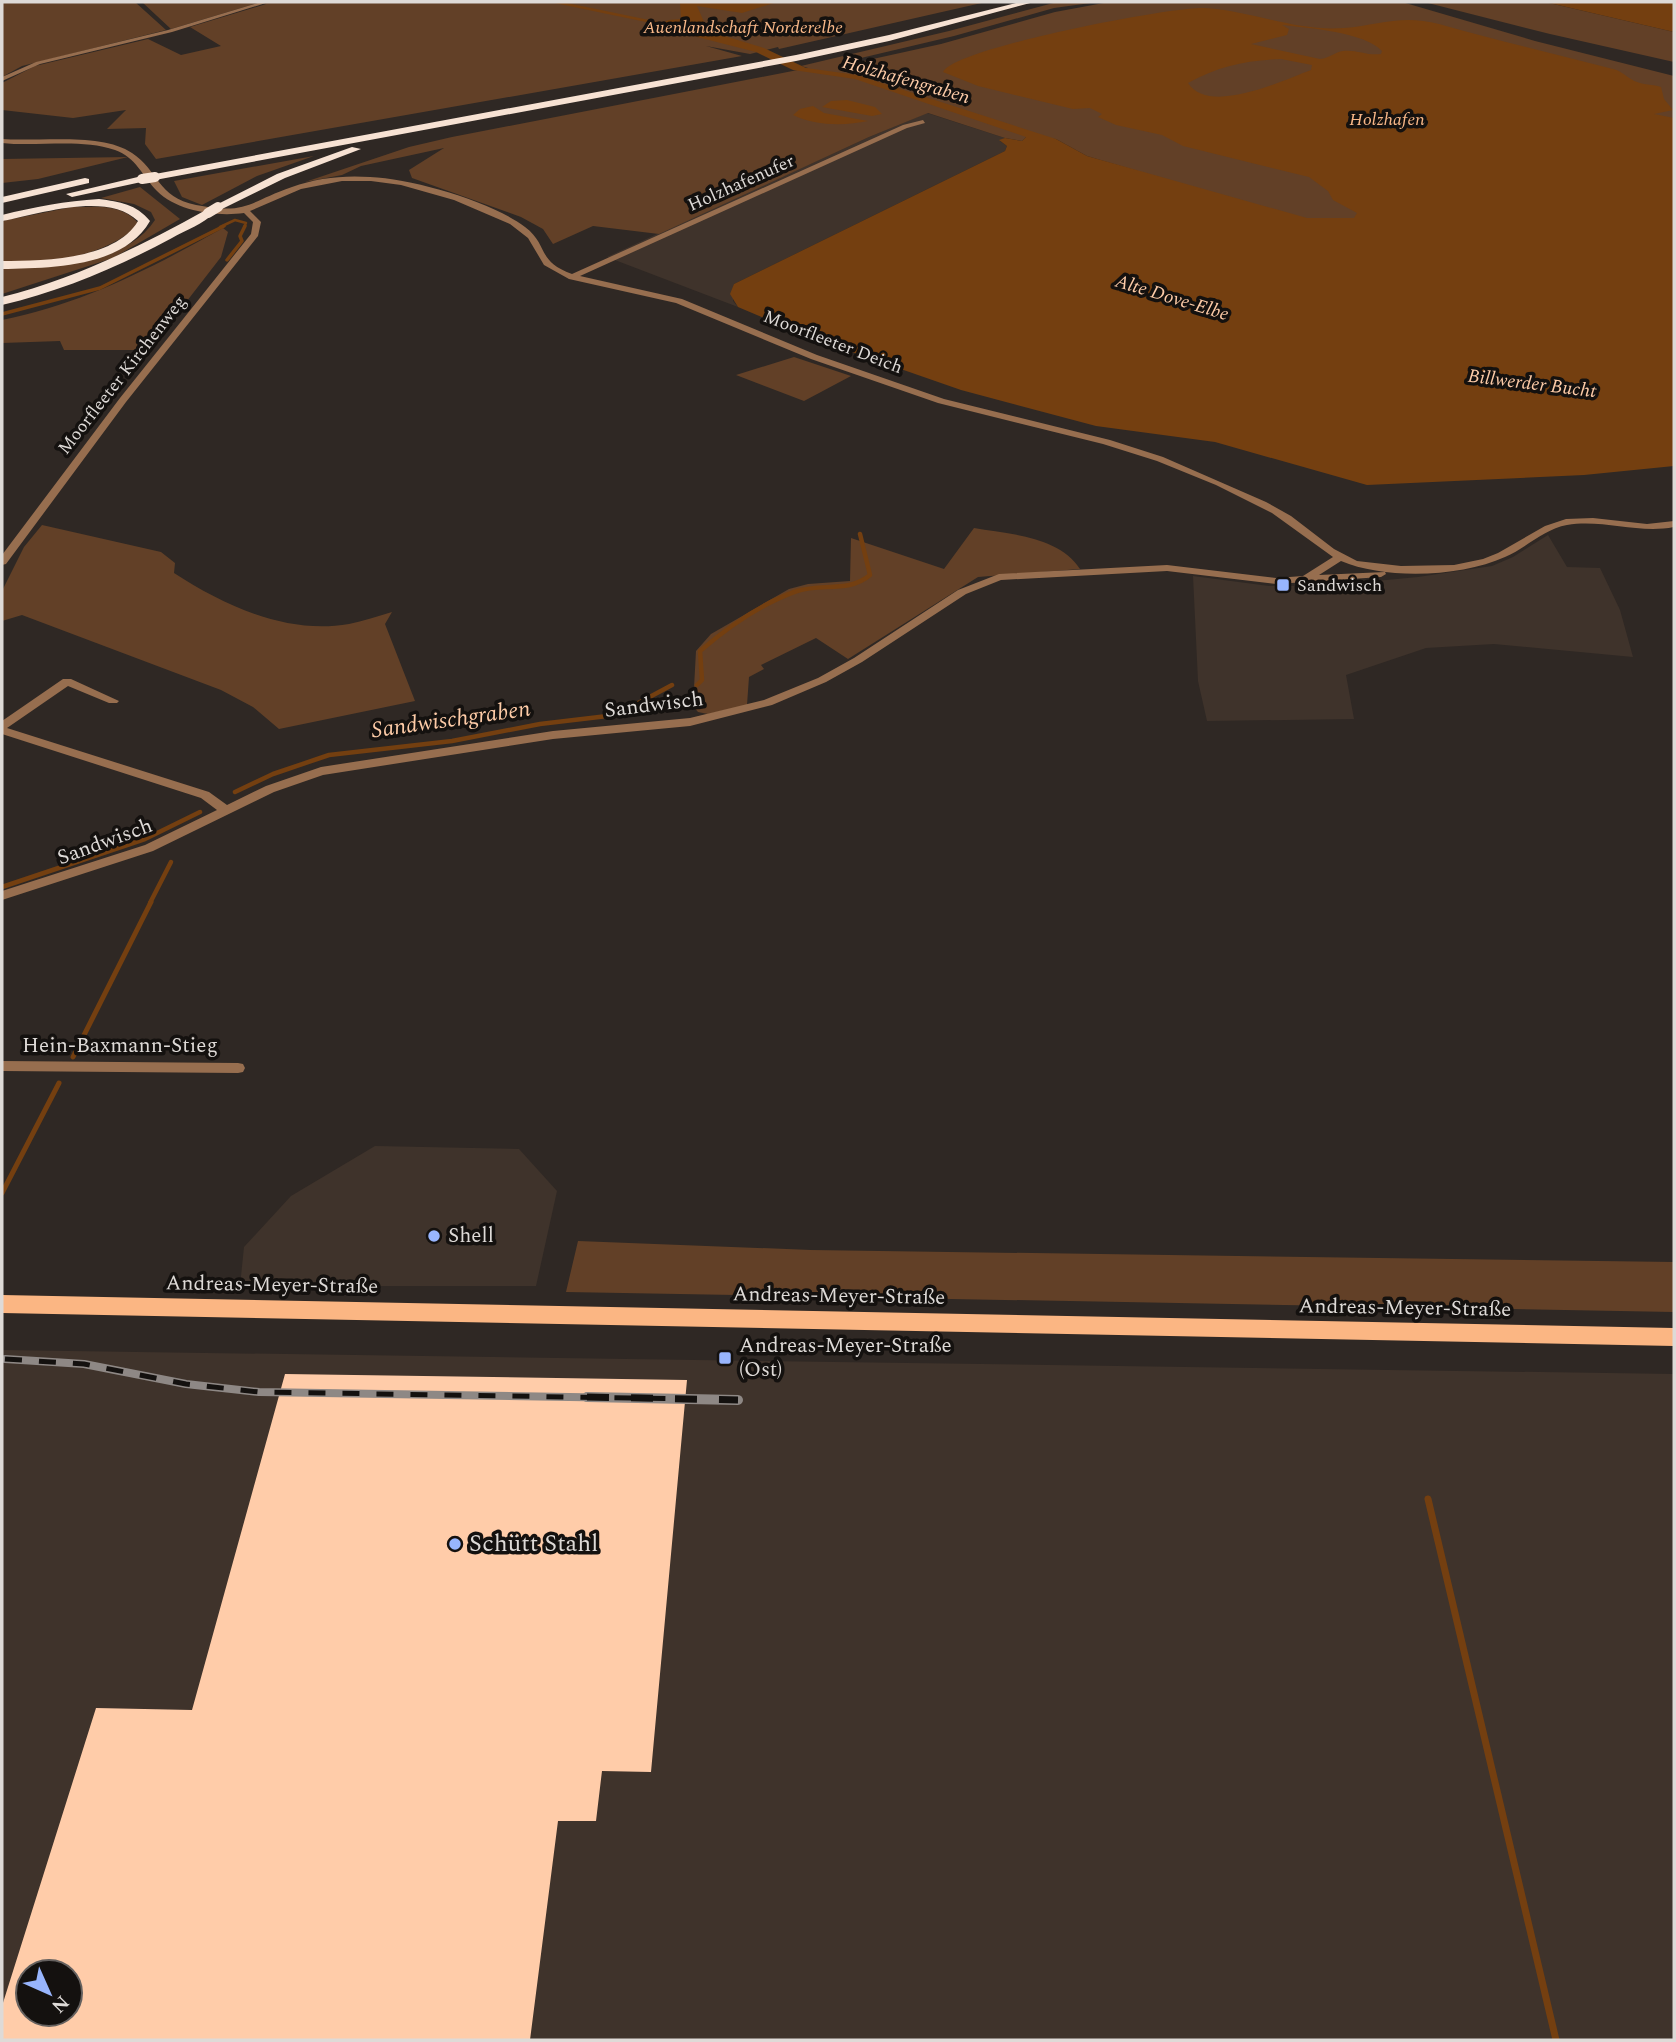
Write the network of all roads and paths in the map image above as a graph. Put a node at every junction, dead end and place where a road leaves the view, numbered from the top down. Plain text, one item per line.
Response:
1 (1001, 2) edge
2 (1030, 2) edge
3 (262, 3) edge
4 (779, 58) junction
5 (2, 79) edge
6 (500, 112) junction
7 (923, 122) dead end
8 (2, 141) edge
9 (152, 172) junction
10 (139, 175) junction
11 (82, 182) junction
12 (2, 194) edge
13 (2, 200) edge
14 (2, 210) edge
15 (245, 210) junction
16 (2, 219) edge
17 (2, 265) edge
18 (572, 277) junction
19 (2, 301) edge
20 (1674, 524) edge
21 (1339, 558) junction
22 (2, 562) edge
23 (1412, 568) junction
24 (1303, 580) junction
25 (113, 701) dead end
26 (2, 728) edge
27 (227, 811) junction
28 (2, 896) edge
29 (2, 1066) edge
30 (238, 1068) dead end
31 (2, 1304) edge
32 (1674, 1337) edge

1 - 4 highway
2 - 4 highway
3 - 5 street
4 - 6 highway
4 - 9 highway
6 - 9 highway
6 - 19 highway
7 - 18 street, Holzhafenufer
8 - 15 street, Moorfleeter Deich
9 - 10 highway, bridge
10 - 11 highway
10 - 14 highway
11 - 12 highway
11 - 13 highway
15 - 18 street, Moorfleeter Deich
15 - 22 street, Moorfleeter Kirchenweg
16 - 17 highway
18 - 21 street, Moorfleeter Deich
20 - 23 street, Moorfleeter Deich
21 - 23 street, Moorfleeter Deich
21 - 24 street
23 - 24 street, Sandwisch
24 - 27 street, Sandwisch
25 - 26 street
26 - 27 street
27 - 28 street, Sandwisch
29 - 30 street, Hein-Baxmann-Stieg
31 - 32 main road, Andreas-Meyer-Straße

